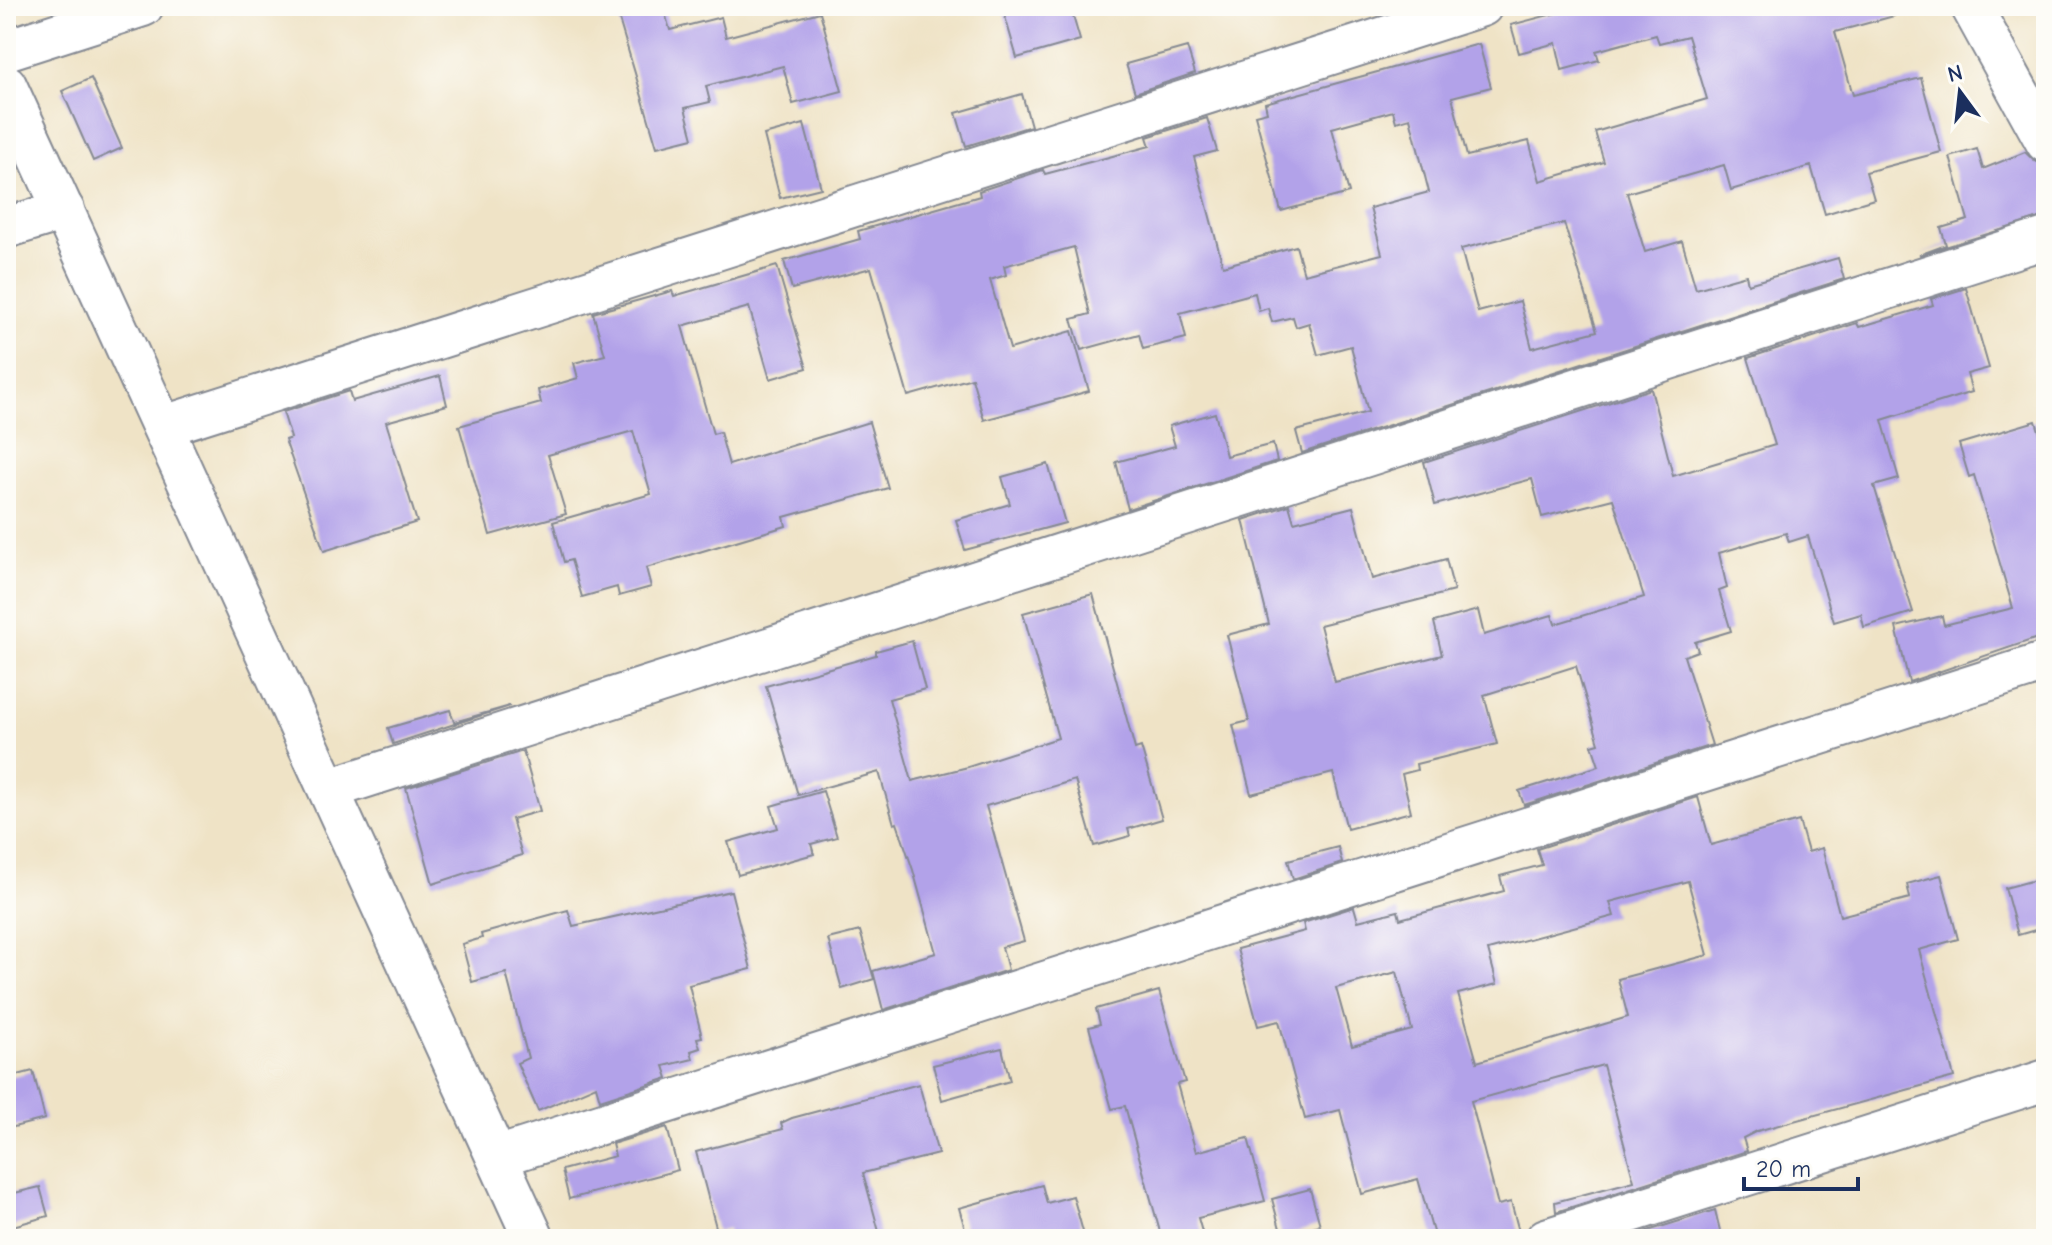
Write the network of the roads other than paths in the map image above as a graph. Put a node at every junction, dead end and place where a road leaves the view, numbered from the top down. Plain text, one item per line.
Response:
1 (143, 6) edge
2 (1482, 6) edge
3 (1971, 6) edge
4 (6, 50) edge
5 (2030, 80) edge
6 (6, 85) edge
7 (2046, 142) edge
8 (64, 210) junction
9 (6, 228) edge
10 (2046, 238) edge
11 (164, 426) junction
12 (2046, 662) edge
13 (329, 789) junction
14 (2046, 1080) edge
15 (497, 1157) junction
16 (534, 1239) edge
17 (1546, 1239) edge

1 - 4 street
2 - 11 street
3 - 5 street
5 - 7 street
6 - 8 street
8 - 9 street
8 - 11 street
10 - 13 street
11 - 13 street
12 - 15 street
13 - 15 street
14 - 17 street
15 - 16 street

